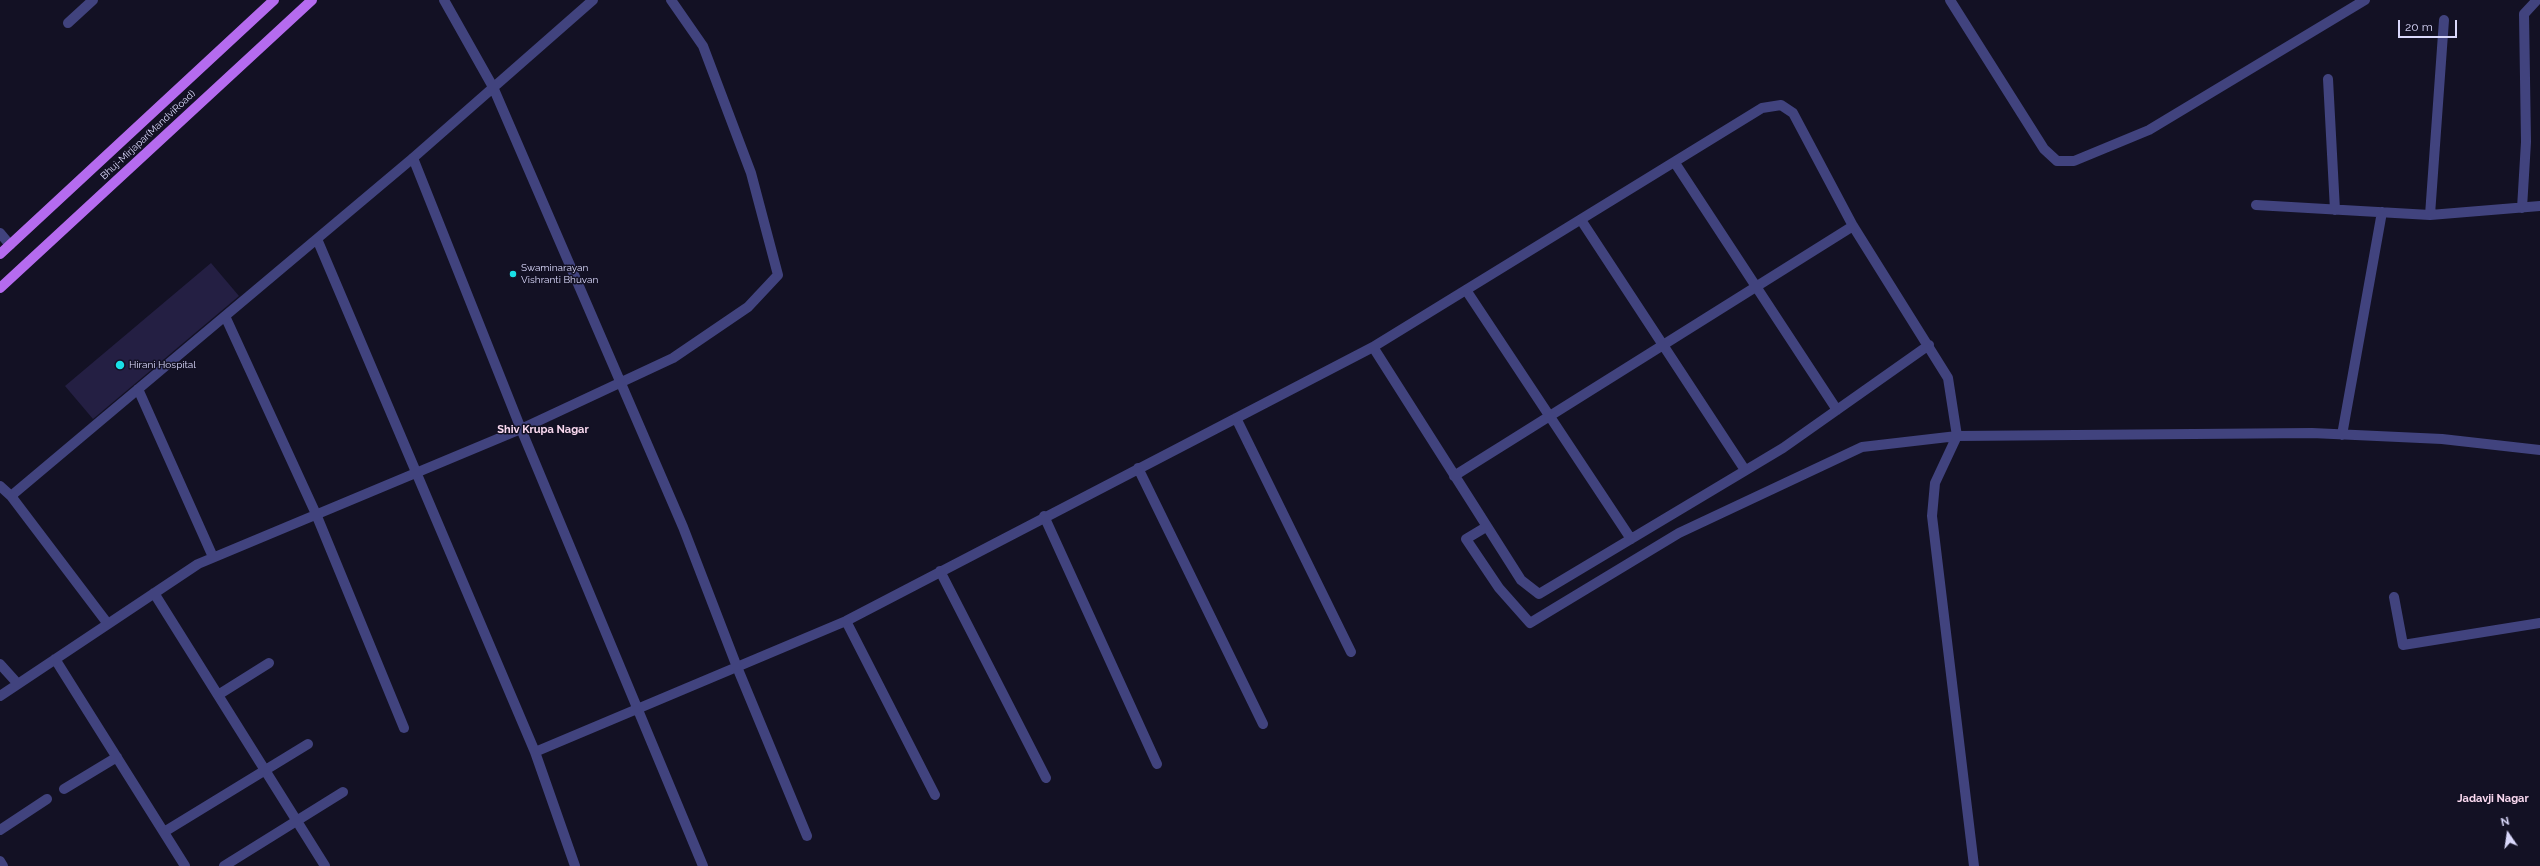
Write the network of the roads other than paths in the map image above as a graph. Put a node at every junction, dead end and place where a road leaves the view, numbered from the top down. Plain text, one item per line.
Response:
1 (93, 0) edge
2 (274, 0) edge
3 (312, 0) edge
4 (444, 0) edge
5 (593, 0) edge
6 (671, 0) edge
7 (1950, 0) edge
8 (2365, 0) edge
9 (2537, 0) edge
10 (2444, 20) dead end
11 (68, 23) dead end
12 (2328, 79) dead end
13 (493, 87) junction
14 (413, 158) junction
15 (1675, 162) junction
16 (2256, 205) dead end
17 (2540, 206) edge
18 (2522, 208) junction
19 (2335, 210) junction
20 (2382, 212) junction
21 (2430, 215) junction
22 (1581, 220) junction
23 (1853, 226) junction
24 (0, 233) edge
25 (317, 239) junction
26 (10, 245) junction
27 (0, 254) edge
28 (1756, 287) junction
29 (0, 288) edge
30 (1466, 290) junction
31 (225, 316) junction
32 (1664, 344) junction
33 (1929, 345) junction
34 (1373, 347) junction
35 (620, 382) junction
36 (138, 390) junction
37 (1837, 410) junction
38 (1549, 416) junction
39 (1236, 418) junction
40 (521, 429) junction
41 (2342, 435) junction
42 (1957, 436) junction
43 (2540, 450) edge
44 (1138, 468) junction
45 (1745, 470) junction
46 (415, 473) junction
47 (1454, 476) junction
48 (0, 486) edge
49 (11, 496) junction
50 (316, 514) junction
51 (1044, 516) junction
52 (1486, 527) junction
53 (1631, 539) junction
54 (213, 557) junction
55 (940, 572) junction
56 (154, 593) junction
57 (2394, 597) dead end
58 (846, 621) junction
59 (2540, 623) edge
60 (108, 624) junction
61 (1352, 652) dead end
62 (55, 660) junction
63 (269, 663) dead end
64 (0, 664) edge
65 (737, 667) junction
66 (18, 684) junction
67 (218, 695) junction
68 (0, 696) edge
69 (637, 709) junction
70 (1263, 724) dead end
71 (404, 728) dead end
72 (308, 744) dead end
73 (535, 752) junction
74 (117, 757) junction
75 (1156, 764) dead end
76 (265, 770) junction
77 (1046, 778) dead end
78 (64, 789) dead end
79 (344, 792) dead end
80 (935, 796) dead end
81 (47, 799) dead end
82 (297, 821) junction
83 (0, 830) edge
84 (164, 832) junction
85 (807, 836) dead end
86 (0, 861) edge
87 (3, 866) edge
88 (185, 866) edge
89 (224, 866) edge
90 (325, 866) edge
91 (576, 866) edge
92 (703, 866) edge
93 (1974, 866) edge

1 - 11 street
2 - 26 main road, Bhuj-Mirjapar(MandviRoad)
3 - 29 main road, Bhuj-Mirjapar(MandviRoad)
4 - 13 street
5 - 13 street
6 - 35 street
7 - 8 street
9 - 18 street
10 - 21 street
12 - 19 street
13 - 14 street
13 - 35 street
14 - 25 street
14 - 40 street
15 - 22 street
15 - 23 street
15 - 28 street
16 - 19 street
17 - 18 street
18 - 21 street
19 - 20 street
20 - 21 street
20 - 41 street
22 - 30 street
22 - 32 street
23 - 28 street
23 - 33 street
24 - 26 street
25 - 31 street
25 - 46 street
26 - 27 main road, Bhuj-Mirjapar(MandviRoad)
28 - 32 street
28 - 37 street
30 - 34 street
30 - 38 street
31 - 36 street
31 - 50 street
32 - 38 street
32 - 45 street
33 - 37 street
33 - 42 street
34 - 39 street
34 - 47 street
35 - 40 street
35 - 65 street
36 - 49 street
36 - 54 street
37 - 45 street
38 - 47 street
38 - 53 street
39 - 44 street
39 - 61 street
40 - 46 street
40 - 69 street
41 - 42 street
41 - 43 street
42 - 52 street
42 - 93 street
44 - 51 street
44 - 70 street
45 - 53 street
46 - 50 street
46 - 73 street
47 - 52 street
48 - 49 street
49 - 60 street
50 - 54 street
50 - 71 street
51 - 55 street
51 - 75 street
52 - 53 street
54 - 56 street
55 - 58 street
55 - 77 street
56 - 60 street
56 - 67 street
57 - 59 street
58 - 65 street
58 - 80 street
60 - 62 street
62 - 66 street
62 - 74 street
63 - 67 street
64 - 66 street
65 - 69 street
65 - 85 street
66 - 68 street
67 - 76 street
69 - 73 street
69 - 92 street
72 - 76 street
73 - 91 street
74 - 78 street
74 - 84 street
76 - 82 street
76 - 84 street
79 - 82 street
81 - 83 street
82 - 89 street
82 - 90 street
84 - 88 street
86 - 87 street

